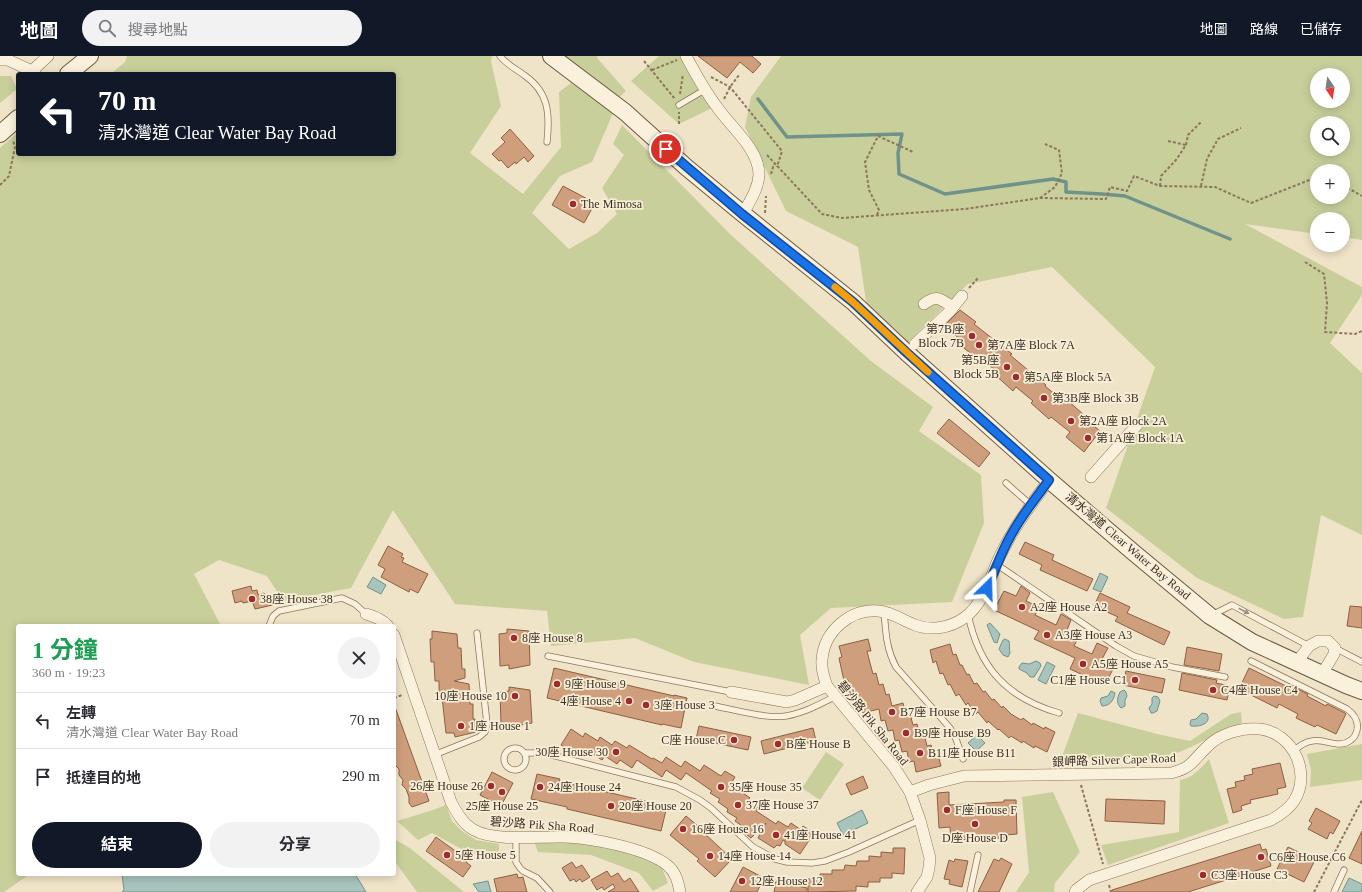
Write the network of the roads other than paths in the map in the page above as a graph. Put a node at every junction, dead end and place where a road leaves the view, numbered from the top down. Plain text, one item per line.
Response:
1 (48, 56) edge
2 (90, 56) edge
3 (500, 56) edge
4 (551, 56) edge
5 (686, 56) edge
6 (0, 60) edge
7 (31, 72) edge
8 (34, 72) edge
9 (70, 72) edge
10 (706, 89) junction
11 (679, 105) road end
12 (546, 142) dead end
13 (742, 214) junction
14 (962, 296) dead end
15 (924, 304) dead end
16 (953, 307) junction
17 (914, 344) dead end
18 (1137, 425) dead end
19 (1091, 477) dead end
20 (1049, 480) junction
21 (1006, 483) dead end
22 (1031, 504) junction
23 (996, 564) junction
24 (884, 612) junction
25 (366, 614) joint
26 (968, 614) junction
27 (1210, 616) junction
28 (271, 624) edge
29 (386, 624) edge
30 (477, 633) dead end
31 (396, 641) edge
32 (1309, 646) junction
33 (1335, 648) junction
34 (548, 656) dead end
35 (1251, 661) dead end
36 (1297, 662) junction
37 (1362, 662) edge
38 (1322, 674) junction
39 (1225, 677) dead end
40 (827, 686) junction
41 (1362, 691) edge
42 (731, 692) joint
43 (836, 696) junction
44 (715, 706) dead end
45 (1059, 713) dead end
46 (1294, 751) junction
47 (525, 753) dead end
48 (434, 755) junction
49 (963, 759) dead end
50 (910, 792) junction
51 (920, 820) junction
52 (516, 837) junction
53 (978, 855) dead end
54 (1344, 870) dead end
55 (550, 892) edge
56 (680, 892) edge
57 (917, 892) edge
58 (970, 892) edge
59 (1075, 892) edge
60 (1334, 892) edge

1 - 8 street
2 - 9 main road
3 - 12 lane
4 - 13 main road, 清水灣道 Clear Water Bay Road
5 - 10 street
6 - 7 street
10 - 11 lane
10 - 13 street
13 - 20 main road, 清水灣道 Clear Water Bay Road
14 - 16 street
15 - 16 street
16 - 17 street
18 - 19 street
20 - 22 street, 碧沙路 Pik Sha Road
20 - 27 main road, 清水灣道 Clear Water Bay Road
21 - 22 lane
22 - 23 street, 碧沙路 Pik Sha Road
23 - 26 street, 碧沙路 Pik Sha Road
23 - 39 lane
24 - 26 street, 碧沙路 Pik Sha Road
24 - 40 street, 碧沙路 Pik Sha Road
24 - 49 lane
25 - 28 lane
25 - 29 street
26 - 45 lane
27 -> 32 lane
27 - 36 main road, 清水灣道 Clear Water Bay Road
30 - 48 lane
31 - 48 street, 碧沙路 Pik Sha Road
32 - 33 street
32 - 36 street
33 - 37 lane
33 - 38 street
34 - 42 lane
35 - 46 lane
36 - 38 main road, 清水灣道 Clear Water Bay Road
38 - 41 main road, 清水灣道 Clear Water Bay Road
40 - 42 street
40 - 43 street, 碧沙路 Pik Sha Road
43 - 44 lane
43 - 50 street, 碧沙路 Pik Sha Road
46 - 50 street, 銀岬路 Silver Cape Road
46 - 59 street, 銀岬路 Silver Cape Road
47 - 51 lane
48 - 52 street, 碧沙路 Pik Sha Road
50 - 51 street, 碧沙路 Pik Sha Road
51 - 57 street, 碧沙路 Pik Sha Road
52 - 55 lane
52 - 56 street, 碧沙路 Pik Sha Road
53 - 58 lane
54 - 60 lane

